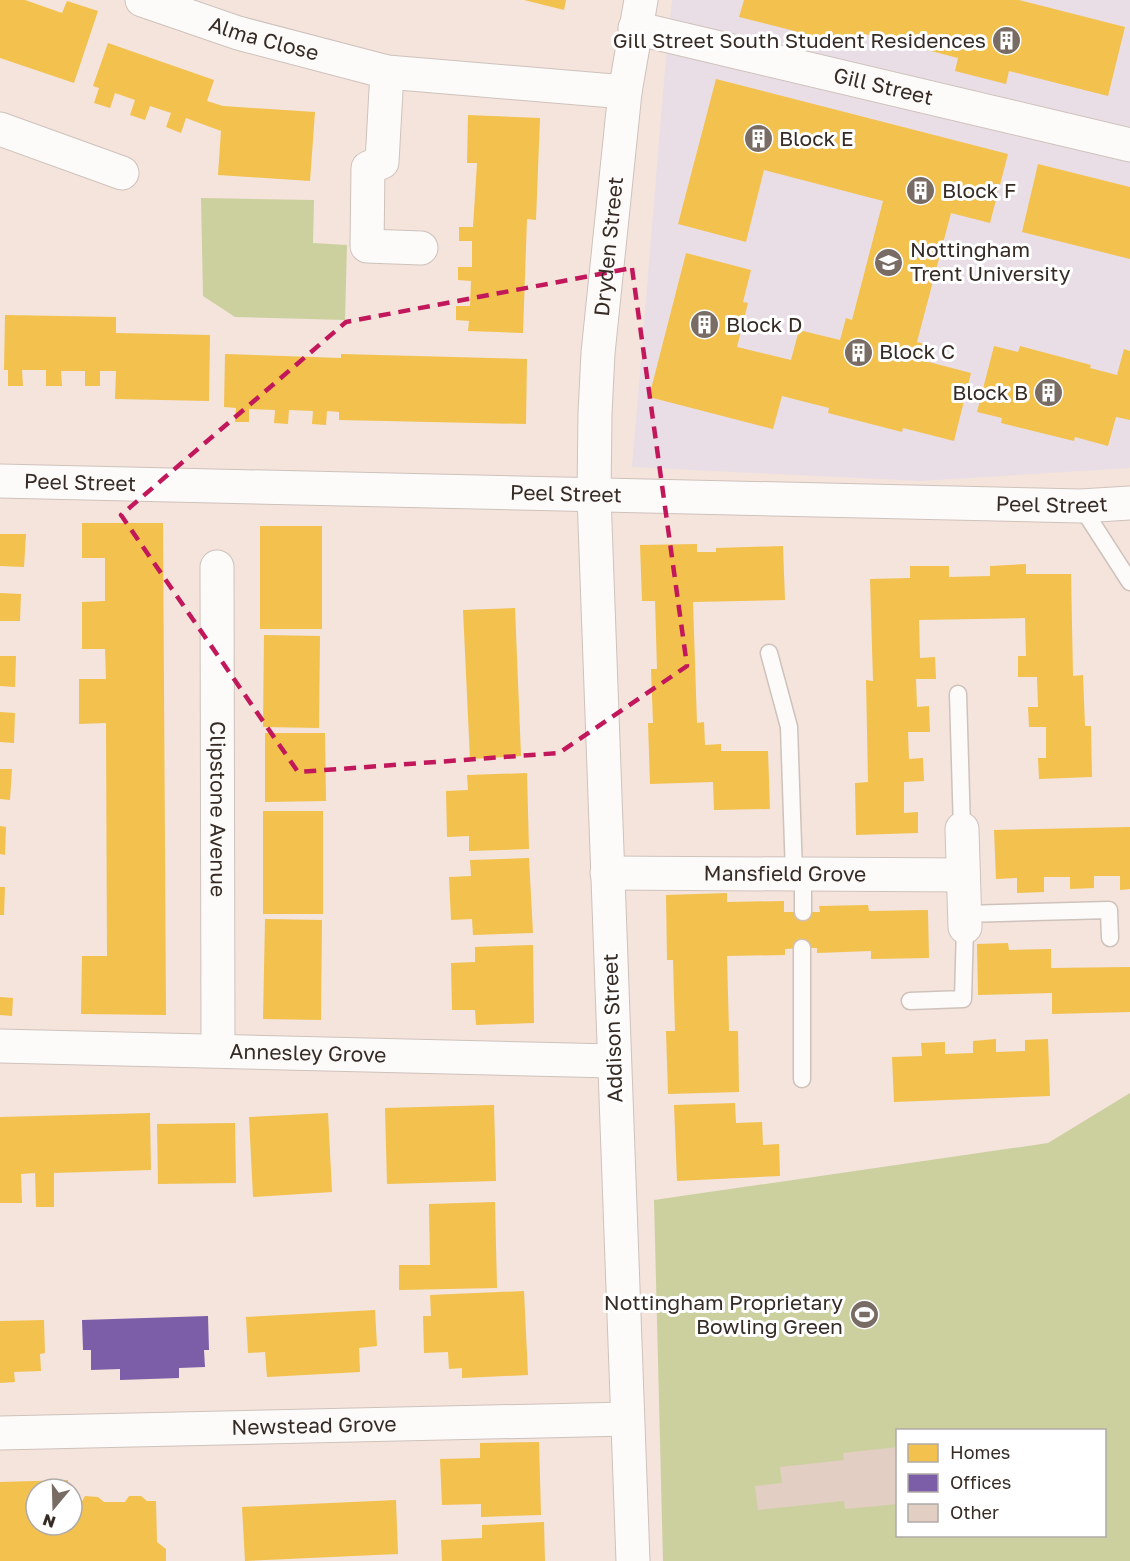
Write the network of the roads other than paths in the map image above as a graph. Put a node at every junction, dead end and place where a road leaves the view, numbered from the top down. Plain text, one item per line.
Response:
1 (142, 0) edge
2 (185, 7) edge
3 (638, 14) edge
4 (387, 72) junction
5 (625, 92) junction
6 (0, 129) edge
7 (1130, 146) edge
8 (122, 173) dead end
9 (421, 248) dead end
10 (0, 482) edge
11 (594, 496) junction
12 (1130, 503) edge
13 (1082, 506) junction
14 (217, 567) dead end
15 (1130, 582) edge
16 (769, 653) dead end
17 (958, 694) dead end
18 (962, 829) joint
19 (607, 873) junction
20 (798, 874) junction
21 (963, 875) junction
22 (803, 912) dead end
23 (965, 920) junction
24 (1110, 938) dead end
25 (802, 948) dead end
26 (910, 1000) dead end
27 (0, 1046) edge
28 (218, 1050) junction
29 (614, 1061) junction
30 (802, 1079) dead end
31 (627, 1419) junction
32 (0, 1433) edge
33 (633, 1561) edge

1 - 2 street, Alma Close
2 - 4 street, Alma Close
3 - 5 street, Dryden Street
3 - 7 street, Gill Street
4 - 5 street, Alma Close
4 - 9 street
5 - 11 street, Dryden Street
6 - 8 street
10 - 11 street, Peel Street
11 - 13 street, Peel Street
11 - 19 street, Addison Street
12 - 13 street, Peel Street
13 - 15 lane
14 - 28 street, Clipstone Avenue
16 - 20 lane
17 - 18 lane
18 - 21 street
19 - 20 street, Mansfield Grove
19 - 29 street, Addison Street
20 - 21 street, Mansfield Grove
20 - 22 lane
21 - 23 street
23 - 24 lane
23 - 26 lane
25 - 30 lane
27 - 28 street, Annesley Grove
28 - 29 street, Annesley Grove
29 - 31 street, Addison Street
31 - 32 street, Newstead Grove
31 - 33 street, Addison Street

